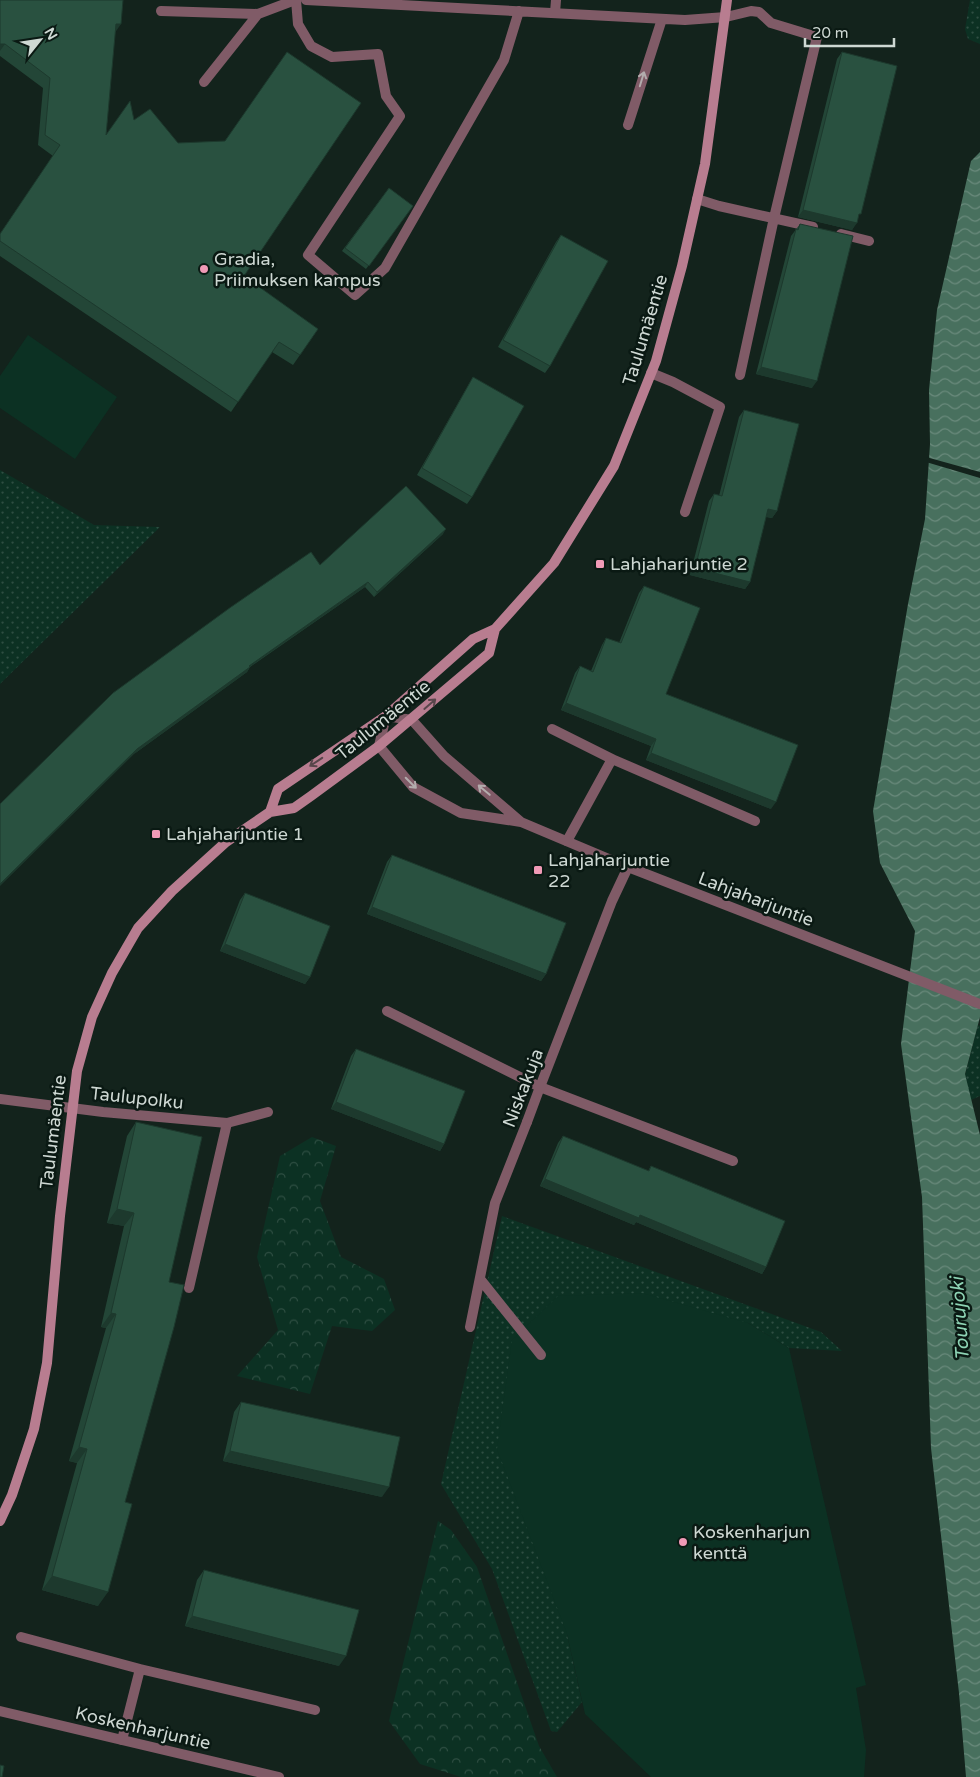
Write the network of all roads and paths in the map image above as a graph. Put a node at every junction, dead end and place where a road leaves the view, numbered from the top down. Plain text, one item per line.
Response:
1 (295, 0) edge
2 (306, 0) edge
3 (556, 0) edge
4 (727, 0) edge
5 (161, 11) dead end
6 (519, 11) junction
7 (555, 13) junction
8 (258, 14) junction
9 (726, 17) junction
10 (662, 19) junction
11 (204, 82) dead end
12 (628, 125) dead end
13 (697, 199) junction
14 (774, 218) junction
15 (869, 241) dead end
16 (651, 373) junction
17 (740, 375) dead end
18 (686, 512) dead end
19 (495, 629) junction
20 (386, 716) junction
21 (412, 720) junction
22 (552, 729) dead end
23 (379, 746) junction
24 (612, 760) junction
25 (270, 812) junction
26 (755, 820) dead end
27 (521, 822) junction
28 (567, 841) junction
29 (628, 867) junction
30 (980, 1004) edge
31 (386, 1011) dead end
32 (540, 1087) junction
33 (0, 1098) edge
34 (72, 1107) junction
35 (268, 1112) dead end
36 (227, 1124) junction
37 (733, 1161) dead end
38 (480, 1279) junction
39 (189, 1288) dead end
40 (470, 1327) dead end
41 (541, 1355) dead end
42 (0, 1521) edge
43 (21, 1637) dead end
44 (140, 1669) junction
45 (315, 1710) dead end
46 (0, 1712) edge
47 (122, 1740) junction
48 (279, 1777) edge

1 - 6 street
1 - 8 street
2 - 6 street
3 - 7 street
4 - 9 main road, Taulumäentie
5 - 8 street
6 - 7 street
7 - 10 street
8 - 11 street
9 - 10 street
9 - 13 main road, Taulumäentie
9 - 14 street
12 -> 10 street
13 - 14 street
13 - 16 main road, Taulumäentie
14 - 15 street
14 - 17 street
16 - 18 street
16 - 19 main road, Taulumäentie
19 - 20 main road, Taulumäentie
21 -> 19 main road, Taulumäentie
20 - 21 street
20 - 23 street
20 -> 25 main road, Taulumäentie
21 - 23 main road, Taulumäentie
27 -> 21 street, Lahjaharjuntie
22 - 24 street
23 - 25 main road, Taulumäentie
23 -> 27 street, Lahjaharjuntie
24 - 26 street
24 - 28 street
25 - 34 main road, Taulumäentie
27 - 28 street, Lahjaharjuntie
28 - 29 street, Lahjaharjuntie
29 - 30 street, Lahjaharjuntie
29 - 32 street, Niskakuja
31 - 32 street
32 - 37 street
32 - 38 street, Niskakuja
33 - 34 street, Taulupolku
34 - 36 street, Taulupolku
34 - 42 main road, Taulumäentie
35 - 36 street, Taulupolku
36 - 39 street
38 - 40 street, Niskakuja
38 - 41 street
43 - 44 street
44 - 45 street
44 - 47 street
46 - 47 street, Koskenharjuntie
47 - 48 street, Koskenharjuntie

